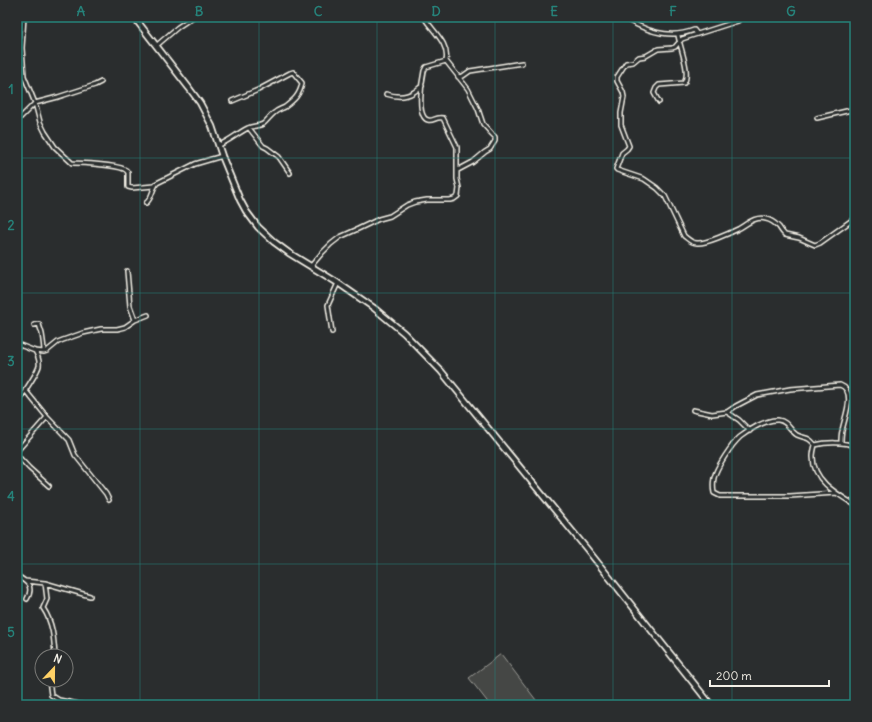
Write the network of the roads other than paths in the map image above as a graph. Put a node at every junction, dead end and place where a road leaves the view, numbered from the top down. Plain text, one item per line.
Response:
1 (24, 17) edge
2 (134, 17) edge
3 (193, 17) edge
4 (424, 17) edge
5 (623, 17) edge
6 (738, 21) dead end
7 (678, 34) junction
8 (697, 34) junction
9 (17, 38) edge
10 (23, 39) junction
11 (679, 42) junction
12 (156, 46) junction
13 (446, 60) junction
14 (522, 63) dead end
15 (458, 77) junction
16 (101, 82) dead end
17 (422, 86) junction
18 (386, 94) dead end
19 (232, 101) dead end
20 (659, 102) dead end
21 (35, 103) junction
22 (855, 109) edge
23 (817, 118) dead end
24 (17, 121) edge
25 (249, 128) junction
26 (219, 145) junction
27 (222, 156) junction
28 (458, 170) junction
29 (290, 173) dead end
30 (154, 186) junction
31 (146, 203) dead end
32 (855, 218) edge
33 (311, 266) junction
34 (126, 271) dead end
35 (338, 283) junction
36 (148, 315) dead end
37 (135, 320) junction
38 (34, 325) dead end
39 (332, 332) dead end
40 (17, 344) edge
41 (35, 351) junction
42 (44, 352) junction
43 (25, 390) junction
44 (17, 403) edge
45 (693, 410) dead end
46 (727, 412) junction
47 (47, 417) junction
48 (750, 431) junction
49 (841, 443) junction
50 (815, 445) junction
51 (855, 446) edge
52 (17, 451) edge
53 (17, 455) edge
54 (49, 486) dead end
55 (836, 493) junction
56 (109, 500) dead end
57 (855, 505) edge
58 (17, 576) edge
59 (25, 581) junction
60 (45, 583) junction
61 (90, 596) dead end
62 (27, 599) dead end
63 (54, 648) edge
64 (50, 688) edge
65 (855, 699) edge
66 (83, 705) edge
67 (711, 705) edge
68 (850, 705) edge

1 - 10 street
2 - 12 main road
3 - 12 street
4 - 13 street
5 - 7 street
6 - 8 street
7 - 8 street
7 - 11 street
8 - 11 street
9 - 10 street
10 - 21 street
11 - 20 street
11 - 32 street
12 - 26 main road
13 - 15 street
13 - 17 street
14 - 15 street
15 - 28 street
16 - 21 street
17 - 18 street
17 - 28 street
19 - 25 street
21 - 24 street
21 - 30 street
22 - 23 street
25 - 26 street
25 - 29 street
26 - 27 main road
27 - 30 street
27 - 33 main road
28 - 33 street
30 - 31 street
33 - 35 main road
34 - 37 street
35 - 39 street
35 - 67 main road
36 - 37 street
37 - 42 street
38 - 42 street
40 - 41 street
41 - 42 street
41 - 43 street
43 - 44 street
43 - 47 street
45 - 46 street
46 - 48 street
46 - 49 street
47 - 52 street
47 - 56 street
48 - 50 street
48 - 55 street
49 - 50 street
49 - 51 street
50 - 55 street
53 - 54 street
55 - 57 street
58 - 59 street
59 - 60 street
59 - 62 street
60 - 61 street
60 - 63 street
64 - 66 street
65 - 68 main road

